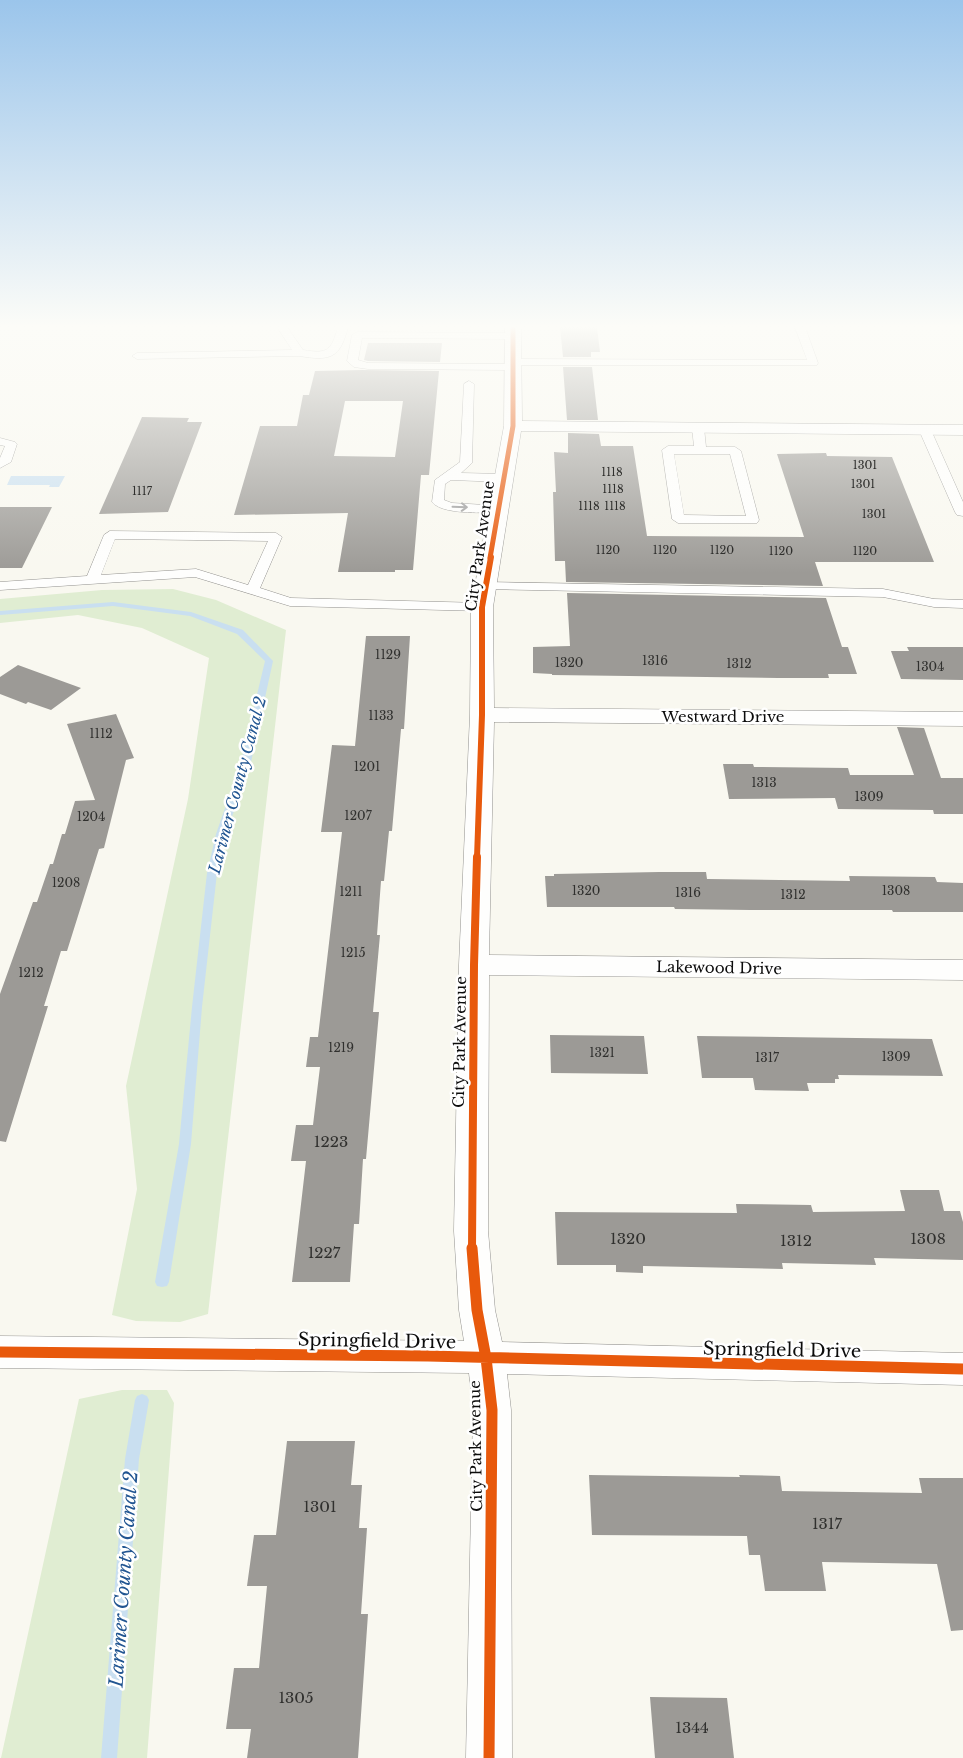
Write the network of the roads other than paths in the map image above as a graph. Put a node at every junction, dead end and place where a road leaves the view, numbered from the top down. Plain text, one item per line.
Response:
1 (468, 409) edge
2 (513, 409) edge
3 (513, 426) junction
4 (698, 428) junction
5 (925, 430) junction
6 (963, 430) edge
7 (0, 441) edge
8 (700, 450) junction
9 (0, 464) edge
10 (449, 476) junction
11 (504, 478) junction
12 (498, 509) junction
13 (963, 512) edge
14 (92, 580) junction
15 (0, 586) edge
16 (253, 590) junction
17 (484, 597) junction
18 (963, 604) edge
19 (482, 715) junction
20 (963, 719) edge
21 (474, 965) junction
22 (963, 970) edge
23 (0, 1352) edge
24 (486, 1358) junction
25 (963, 1369) edge
26 (489, 1758) edge

1 - 10 lane
2 - 3 street, City Park Avenue
3 - 4 street
3 - 11 street, City Park Avenue
4 - 5 street
4 - 8 lane
5 - 6 street
5 - 13 lane
7 - 9 lane
8 - 8 lane
10 - 11 lane
10 -> 12 lane
11 - 12 street, City Park Avenue
12 - 17 street, City Park Avenue
14 - 15 lane
14 - 16 lane
14 - 16 lane
16 - 17 lane
17 - 18 lane
17 - 19 street, City Park Avenue
19 - 20 street, Westward Drive
19 - 21 street, City Park Avenue
21 - 22 street, Lakewood Drive
21 - 24 street, City Park Avenue
23 - 24 street, Springfield Drive
24 - 25 street, Springfield Drive
24 - 26 street, City Park Avenue

